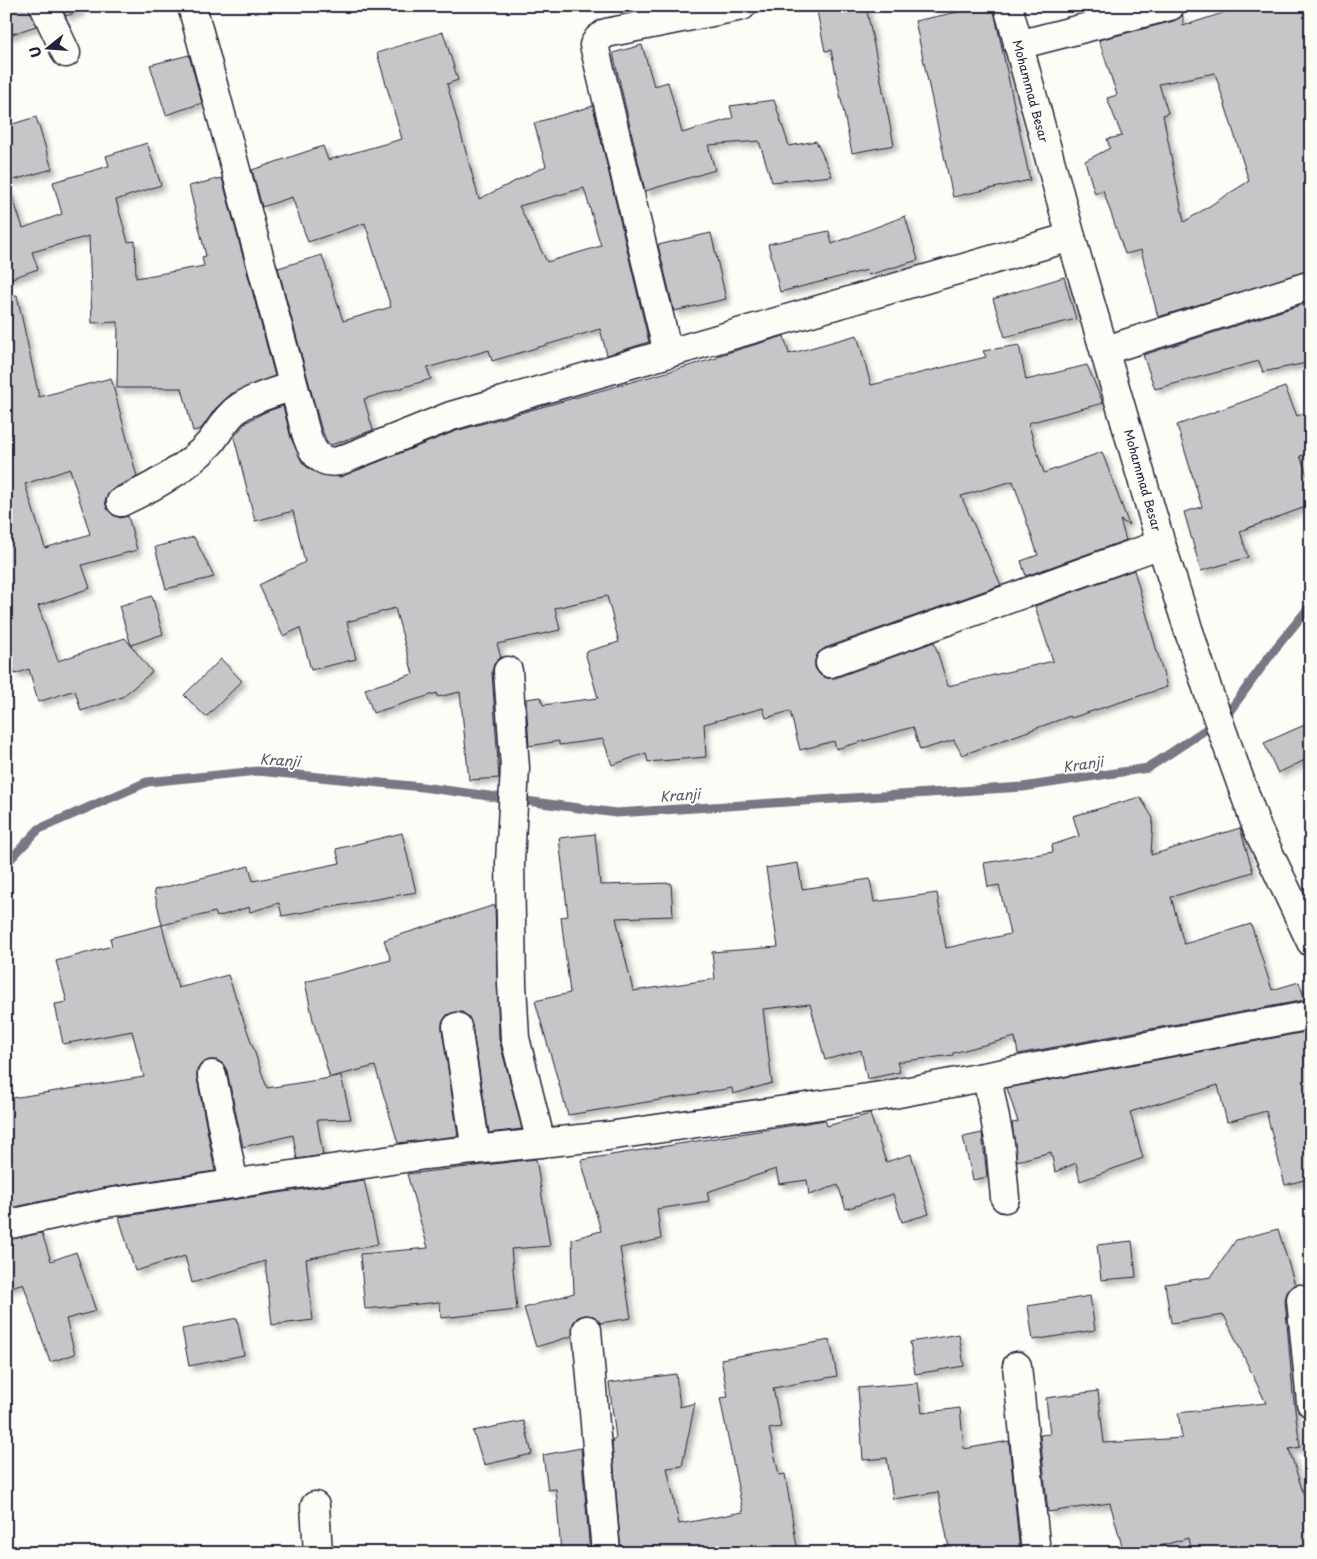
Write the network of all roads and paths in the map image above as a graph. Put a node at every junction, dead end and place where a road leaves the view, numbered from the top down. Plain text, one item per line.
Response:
1 (44, 6) edge
2 (192, 6) edge
3 (742, 6) edge
4 (1008, 6) edge
5 (1170, 6) edge
6 (1018, 45) junction
7 (66, 53) dead end
8 (1071, 237) junction
9 (1311, 285) edge
10 (1106, 350) junction
11 (668, 353) junction
12 (293, 386) junction
13 (121, 502) dead end
14 (1161, 544) junction
15 (830, 664) dead end
16 (508, 671) dead end
17 (1311, 942) edge
18 (1311, 1014) edge
19 (457, 1027) dead end
20 (212, 1075) dead end
21 (986, 1077) junction
22 (541, 1143) junction
23 (476, 1150) junction
24 (234, 1184) junction
25 (1005, 1198) dead end
26 (6, 1225) edge
27 (1301, 1299) dead end
28 (587, 1330) dead end
29 (1017, 1366) dead end
30 (1311, 1403) edge
31 (315, 1506) dead end
32 (318, 1553) edge
33 (606, 1553) edge
34 (1036, 1553) edge

1 - 7 street
2 - 12 street
3 - 11 street
4 - 6 street, Mohammad Besar
5 - 6 street
6 - 8 street, Mohammad Besar
8 - 10 street, Mohammad Besar
8 - 11 street
9 - 10 street
10 - 14 street, Mohammad Besar
11 - 12 street
12 - 13 street
14 - 15 street
14 - 17 street, Mohammad Besar
16 - 22 street
18 - 21 street
19 - 23 street
20 - 24 street
21 - 22 street
21 - 25 street
22 - 23 street
23 - 24 street
24 - 26 street
27 - 30 street
28 - 33 street
29 - 34 street
31 - 32 street

